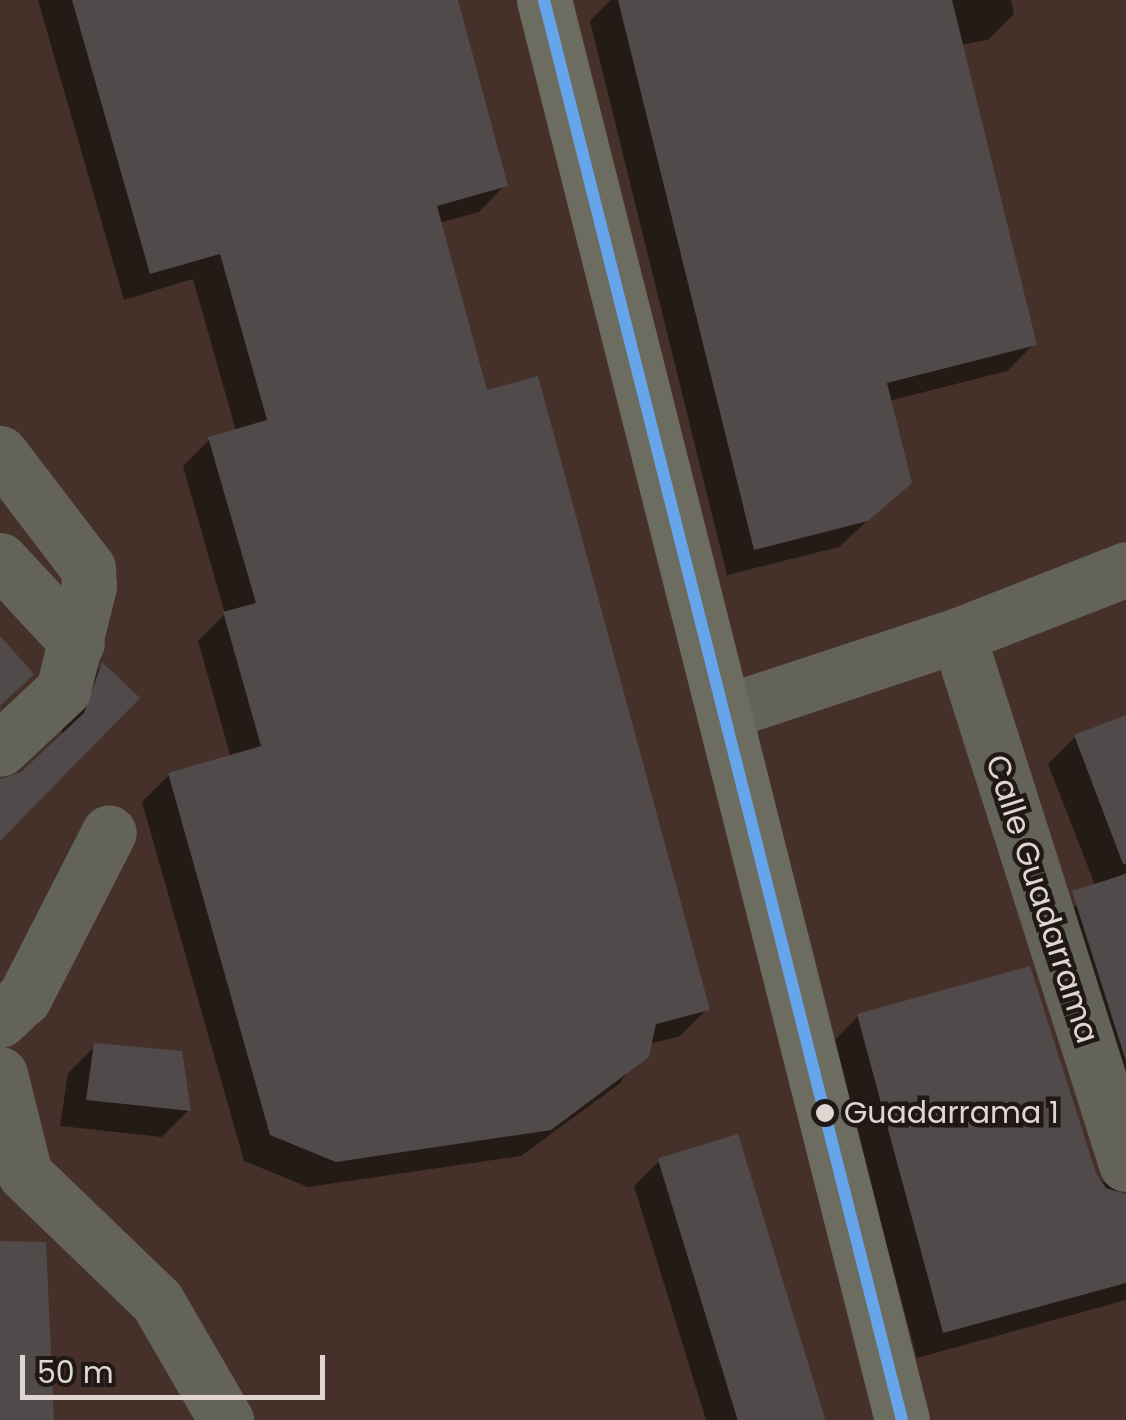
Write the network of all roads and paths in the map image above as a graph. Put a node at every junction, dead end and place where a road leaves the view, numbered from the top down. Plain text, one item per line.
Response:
1 (544, 0) edge
2 (0, 453) edge
3 (0, 560) edge
4 (1126, 569) edge
5 (958, 635) junction
6 (77, 642) junction
7 (728, 711) junction
8 (0, 749) edge
9 (108, 832) dead end
10 (0, 1020) edge
11 (0, 1074) edge
12 (1126, 1164) edge
13 (226, 1420) edge
14 (902, 1420) edge

1 - 7 main road
2 - 6 lane
3 - 6 lane
4 - 5 lane
5 - 7 lane
5 - 12 lane, Calle Guadarrama
6 - 8 lane
7 - 14 main road
9 - 10 lane
11 - 13 lane

